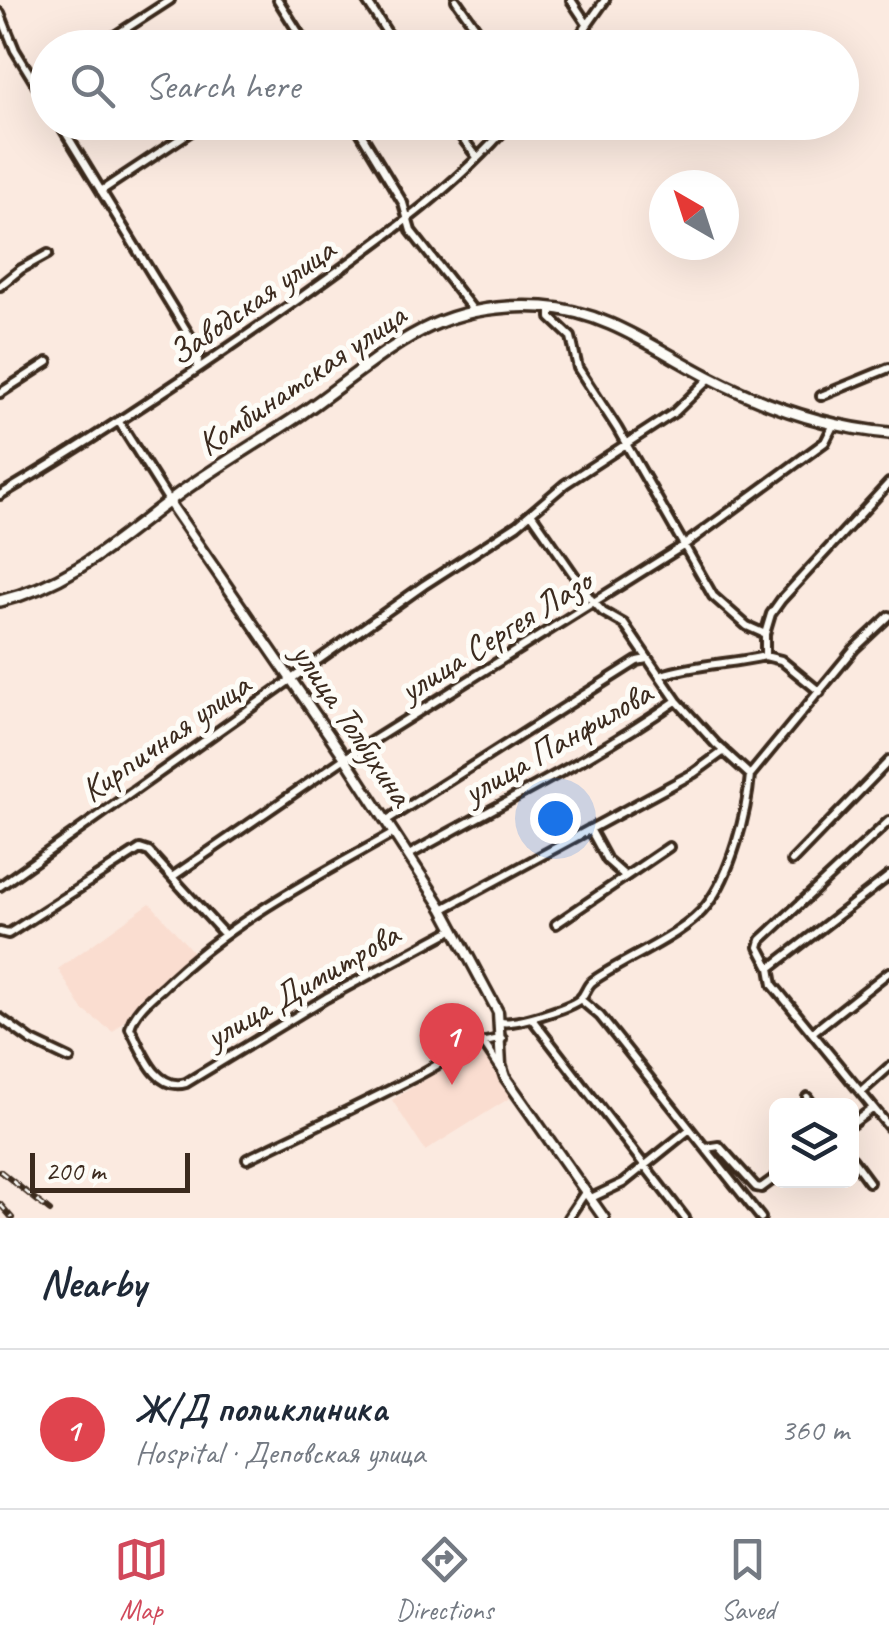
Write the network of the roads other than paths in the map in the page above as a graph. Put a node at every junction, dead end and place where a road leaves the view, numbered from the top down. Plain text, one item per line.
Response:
1 (170, 0) edge
2 (278, 0) edge
3 (366, 0) edge
4 (456, 0) edge
5 (571, 0) edge
6 (604, 0) edge
7 (0, 13) edge
8 (588, 24) junction
9 (124, 30) edge
10 (297, 30) edge
11 (386, 30) edge
12 (477, 30) edge
13 (584, 30) edge
14 (30, 75) edge
15 (70, 140) edge
16 (179, 140) edge
17 (365, 140) edge
18 (464, 140) edge
19 (494, 140) edge
20 (477, 157) junction
21 (101, 192) junction
22 (406, 219) junction
23 (48, 254) dead end
24 (0, 286) edge
25 (551, 308) junction
26 (473, 310) junction
27 (48, 362) dead end
28 (889, 368) edge
29 (196, 370) junction
30 (710, 378) junction
31 (0, 393) edge
32 (821, 396) dead end
33 (119, 422) junction
34 (834, 424) junction
35 (889, 433) edge
36 (625, 444) junction
37 (889, 483) edge
38 (0, 495) edge
39 (169, 502) junction
40 (532, 514) junction
41 (683, 546) junction
42 (0, 600) edge
43 (595, 602) junction
44 (889, 616) edge
45 (765, 634) junction
46 (765, 656) junction
47 (648, 659) junction
48 (662, 675) junction
49 (290, 679) junction
50 (820, 692) junction
51 (677, 701) junction
52 (724, 751) junction
53 (345, 758) junction
54 (889, 761) edge
55 (750, 775) junction
56 (387, 820) junction
57 (889, 820) edge
58 (590, 830) junction
59 (394, 833) junction
60 (668, 847) dead end
61 (409, 855) junction
62 (792, 861) dead end
63 (624, 876) junction
64 (889, 876) edge
65 (172, 877) junction
66 (0, 886) edge
67 (443, 908) junction
68 (556, 924) dead end
69 (454, 929) junction
70 (0, 932) edge
71 (224, 934) junction
72 (770, 968) junction
73 (889, 972) edge
74 (580, 1000) junction
75 (0, 1018) edge
76 (532, 1019) junction
77 (500, 1022) junction
78 (813, 1032) junction
79 (502, 1039) junction
80 (482, 1041) junction
81 (70, 1060) dead end
82 (889, 1067) edge
83 (503, 1072) junction
84 (861, 1092) junction
85 (872, 1108) junction
86 (859, 1118) edge
87 (889, 1127) edge
88 (690, 1129) junction
89 (706, 1148) junction
90 (247, 1160) dead end
91 (645, 1166) junction
92 (859, 1168) edge
93 (769, 1182) edge
94 (869, 1182) dead end
95 (588, 1194) junction
96 (568, 1218) edge
97 (604, 1218) edge
98 (684, 1218) edge
99 (761, 1218) edge

1 - 9 street
2 - 10 street
3 - 11 street
4 - 12 street
5 - 8 street
6 - 8 street
7 - 14 street
8 - 13 street
15 - 21 street
16 - 21 street
17 - 22 street
18 - 20 street
19 - 20 street, Заводская улица
20 - 22 street, Заводская улица
21 - 29 street
22 - 26 street
22 - 29 street, Заводская улица
23 - 24 street
25 - 26 main road, Комбинатская улица
25 - 30 main road, Комбинатская улица
25 - 36 street
26 - 39 main road, Комбинатская улица
27 - 31 street
28 - 32 street
29 - 33 street, Заводская улица
30 - 34 main road, Комбинатская улица
30 - 36 street
33 - 38 street, Заводская улица
33 - 39 street, улица Толбухина
34 - 35 main road, Комбинатская улица
34 - 41 street, улица Сергея Лазо
36 - 40 street, Кирпичная улица
36 - 41 street
37 - 45 street
39 - 42 main road, Комбинатская улица
39 - 49 street, улица Толбухина
40 - 43 street
40 - 49 street, Кирпичная улица
41 - 43 street, улица Сергея Лазо
41 - 45 street
43 - 47 street
43 - 53 street, улица Сергея Лазо
44 - 50 street
45 - 46 street
46 - 48 street
46 - 50 street
47 - 48 street
47 - 56 street
48 - 51 street
49 - 53 street, улица Толбухина
49 - 66 street, Кирпичная улица
50 - 55 street
51 - 52 street
51 - 61 street, улица Панфилова
52 - 55 street
52 - 58 street, улица Димитрова
53 - 56 street, улица Толбухина
53 - 65 street, улица Сергея Лазо
54 - 62 street
55 - 74 street
56 - 59 street, улица Толбухина
57 - 72 street
58 - 63 street
58 - 67 street, улица Димитрова
59 - 61 street, улица Толбухина
59 - 71 street
60 - 63 street
61 - 67 street, улица Толбухина
63 - 68 street
64 - 72 street
65 - 70 street
65 - 71 street
67 - 69 street, улица Толбухина
69 - 71 street, улица Димитрова
69 - 77 street, улица Толбухина
72 - 78 street
73 - 78 street
74 - 76 street
74 - 88 street
75 - 81 street
76 - 77 street
76 - 91 street
77 - 79 street, улица Толбухина
78 - 84 street
79 - 80 street
79 - 83 street, улица Толбухина
80 - 83 street
80 - 90 street
82 - 84 street
83 - 95 street
84 - 85 street
85 - 86 street
85 - 87 street
88 - 89 street
88 - 91 street
89 - 93 street
89 - 99 street
91 - 95 street
91 - 98 street
92 - 94 street
95 - 96 street
95 - 97 street

